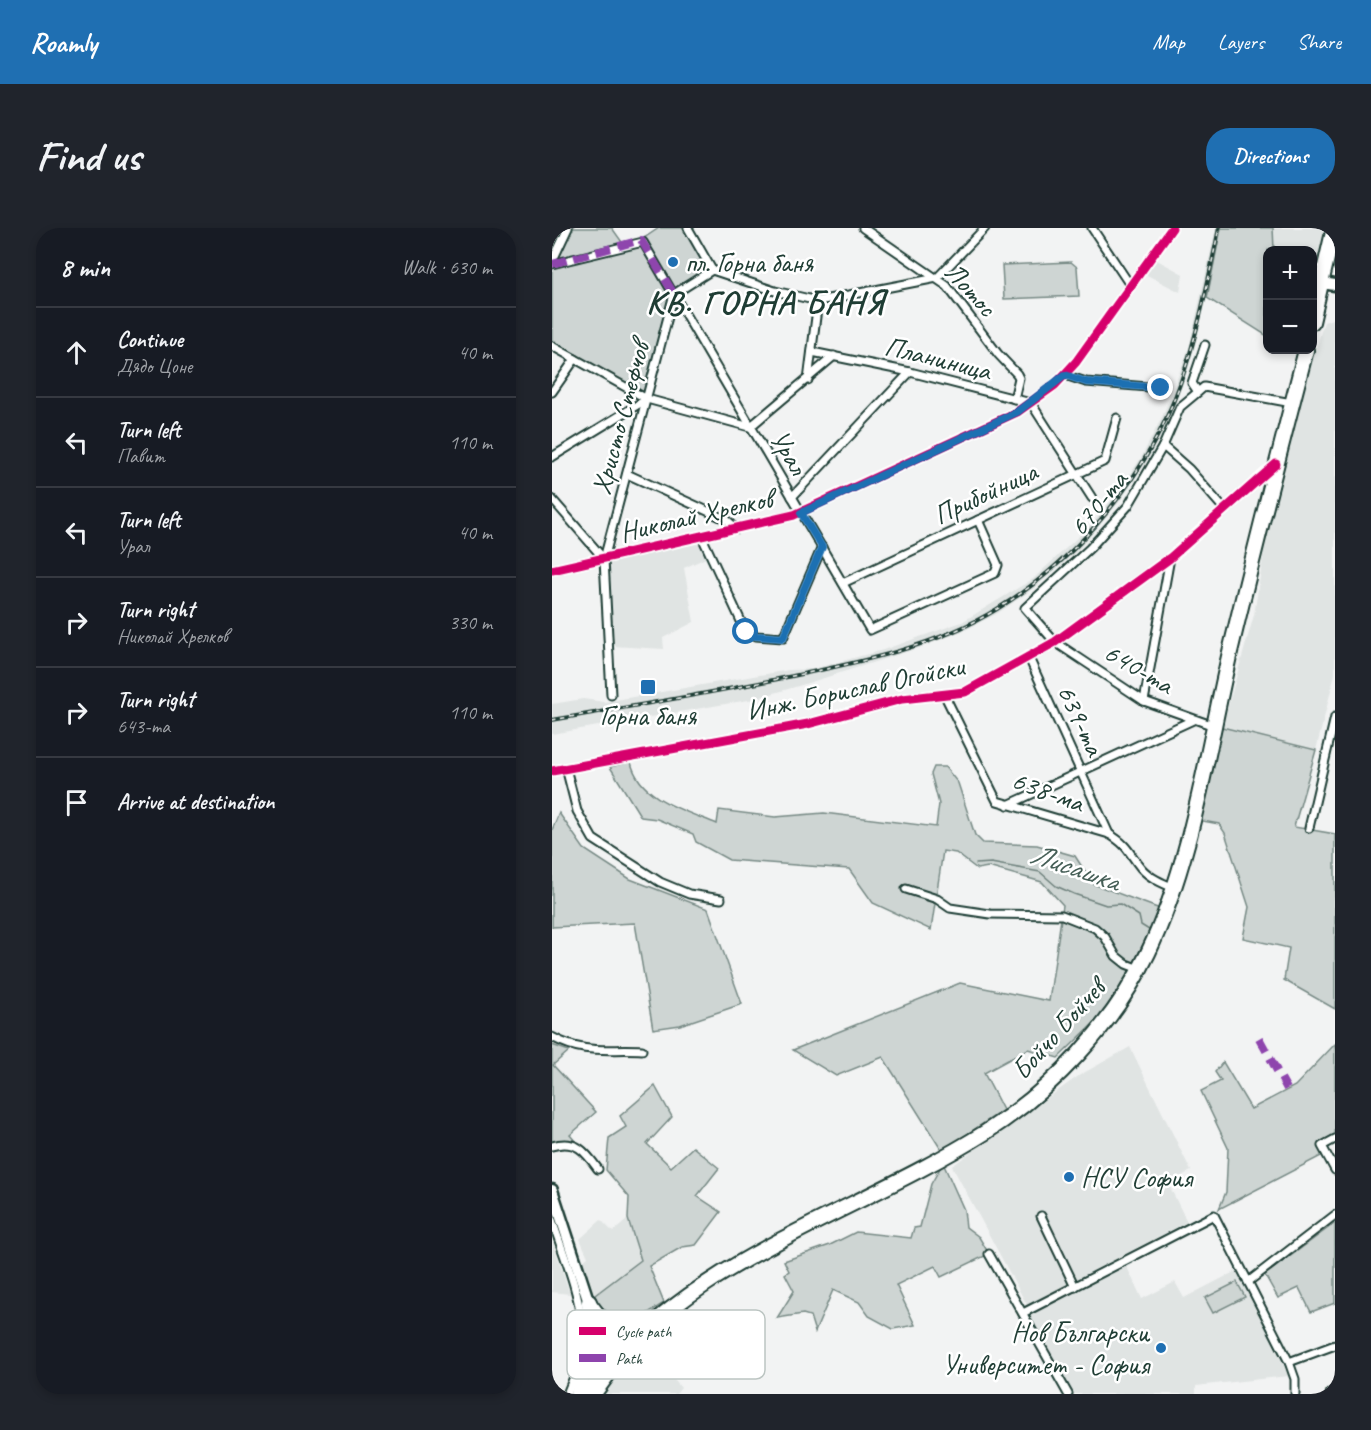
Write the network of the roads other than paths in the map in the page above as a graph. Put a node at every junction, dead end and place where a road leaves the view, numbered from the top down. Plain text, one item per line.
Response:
1 (568, 228) edge
2 (688, 228) edge
3 (863, 228) edge
4 (985, 228) edge
5 (1092, 228) edge
6 (1172, 228) edge
7 (1334, 228) edge
8 (1328, 257) junction
9 (552, 263) edge
10 (712, 270) junction
11 (1335, 271) edge
12 (937, 278) junction
13 (1329, 284) edge
14 (1130, 285) junction
15 (674, 294) junction
16 (818, 301) junction
17 (1317, 311) edge
18 (1204, 345) dead end
19 (552, 346) edge
20 (812, 352) junction
21 (1305, 354) edge
22 (834, 356) junction
23 (575, 359) junction
24 (910, 372) junction
25 (1065, 375) junction
26 (808, 380) junction
27 (1161, 388) dead end
28 (1198, 392) junction
29 (552, 393) edge
30 (647, 399) junction
31 (1014, 399) junction
32 (1292, 403) junction
33 (1030, 404) junction
34 (1117, 418) dead end
35 (750, 427) junction
36 (1163, 446) junction
37 (552, 457) edge
38 (1276, 464) junction
39 (627, 474) junction
40 (1075, 475) junction
41 (792, 497) junction
42 (1092, 498) dead end
43 (552, 499) edge
44 (1224, 509) junction
45 (801, 513) junction
46 (978, 520) junction
47 (736, 529) junction
48 (702, 537) junction
49 (822, 547) junction
50 (1170, 558) junction
51 (604, 559) junction
52 (552, 570) edge
53 (843, 583) junction
54 (1025, 608) joint
55 (1055, 642) junction
56 (1029, 658) junction
57 (611, 695) dead end
58 (945, 696) junction
59 (1144, 701) junction
60 (1335, 717) edge
61 (1194, 720) junction
62 (1214, 726) junction
63 (1326, 753) junction
64 (1335, 755) edge
65 (566, 768) junction
66 (1081, 770) junction
67 (552, 771) edge
68 (1008, 805) junction
69 (1309, 828) dead end
70 (1109, 834) junction
71 (1174, 888) junction
72 (906, 890) dead end
73 (721, 899) dead end
74 (1139, 969) junction
75 (552, 1037) edge
76 (642, 1050) dead end
77 (1335, 1139) edge
78 (552, 1146) edge
79 (598, 1169) dead end
80 (1335, 1170) edge
81 (552, 1190) edge
82 (1335, 1215) edge
83 (1041, 1216) dead end
84 (552, 1220) edge
85 (989, 1254) dead end
86 (1248, 1282) junction
87 (1075, 1287) junction
88 (589, 1302) junction
89 (580, 1310) edge
90 (590, 1310) edge
91 (593, 1310) edge
92 (595, 1310) edge
93 (669, 1310) edge
94 (1023, 1313) junction
95 (1335, 1345) edge
96 (1289, 1362) junction
97 (573, 1379) edge
98 (583, 1379) edge
99 (600, 1379) edge
100 (609, 1379) edge
101 (567, 1394) edge
102 (578, 1394) edge
103 (587, 1394) edge
104 (598, 1394) edge
105 (1068, 1394) edge
106 (1295, 1394) edge

1 - 9 street
2 - 10 street
3 - 12 street, Лотос
4 - 12 street
5 - 14 street
6 - 14 street, Николай Хрелков
7 - 8 highway
8 - 11 highway
8 - 13 highway
9 - 15 street, Урал
10 - 15 street
10 - 16 street
12 - 16 street
12 - 31 street, Лотос
13 - 17 highway
14 - 25 street, Николай Хрелков
15 - 30 street, Христо Стефчов
15 - 35 street, Урал
16 - 20 street
18 - 28 street
19 - 23 street
20 - 22 street, Планиница
20 - 26 street
21 - 32 highway, Бойчо Бойчев
22 - 24 street, Планиница
22 - 26 street
23 - 29 street
23 - 30 street
24 - 31 street, Планиница
24 - 41 street
25 - 27 street
25 - 33 street, Николай Хрелков
26 - 35 street
28 - 32 street
28 - 36 street, 670-та
30 - 35 street
30 - 37 street
30 - 39 street, Христо Стефчов
31 - 33 street, Планиница
32 - 38 highway, Бойчо Бойчев
33 - 40 street
33 - 45 street, Николай Хрелков
34 - 40 street, Прибойница
35 - 41 street, Урал
36 - 44 street
36 - 54 street, 670-та
38 - 44 street, Инж. Борислав Огойски
38 - 62 highway, Бойчо Бойчев
39 - 47 street
39 - 51 street, Христо Стефчов
40 - 42 street
40 - 46 street, Прибойница
41 - 45 street, Урал
43 - 51 street
44 - 50 street, Инж. Борислав Огойски
45 - 47 street, Николай Хрелков
45 - 49 street, Урал
46 - 53 street, Прибойница
46 - 53 street, Урал
47 - 48 street, Николай Хрелков
48 - 49 street
48 - 51 street, Николай Хрелков
49 - 53 street, Урал
50 - 55 street, Инж. Борислав Огойски
50 - 59 street
51 - 52 street, Николай Хрелков
51 - 57 street, Христо Стефчов
54 - 55 street, 640-та
55 - 56 street, Инж. Борислав Огойски
55 - 59 street, 640-та
56 - 58 street, Инж. Борислав Огойски
56 - 66 street, 639-та
58 - 65 street, Инж. Борислав Огойски
58 - 68 street, 638-ма
59 - 61 street, 640-та
60 - 63 street
61 - 62 street, 640-та
61 - 66 street
62 - 71 highway, Бойчо Бойчев
63 - 64 street
63 - 69 street
65 - 67 street, Инж. Борислав Огойски
65 - 73 street
66 - 68 street
66 - 70 street, 639-та
68 - 70 street, 638-ма
70 - 71 street, 638-ма
71 - 74 highway, Бойчо Бойчев
72 - 74 street
74 - 93 highway, Бойчо Бойчев
75 - 76 street
77 - 80 street
78 - 79 street
81 - 88 street
82 - 86 street
83 - 87 street
84 - 89 street
85 - 94 street
86 - 87 street
86 - 96 street
87 - 94 street
88 - 90 highway
88 - 91 street
88 - 92 highway
94 - 105 street
95 - 96 street
96 - 106 street
97 - 101 street
98 - 102 highway
99 - 103 highway, Бойчо Бойчев
100 - 104 street

